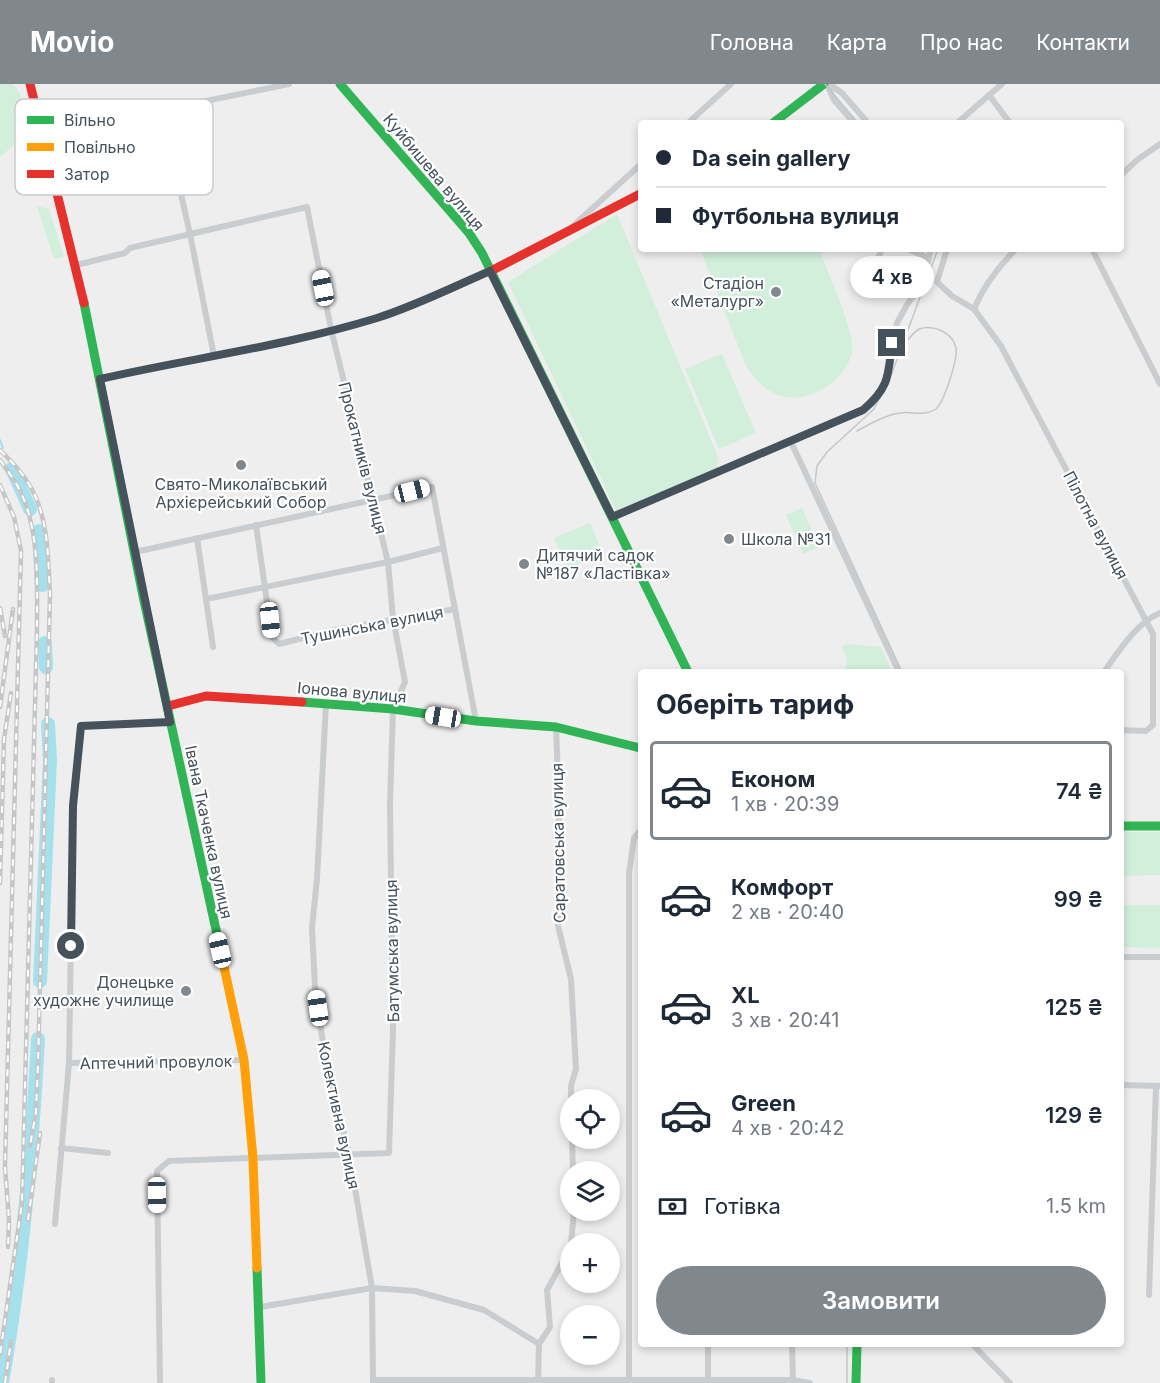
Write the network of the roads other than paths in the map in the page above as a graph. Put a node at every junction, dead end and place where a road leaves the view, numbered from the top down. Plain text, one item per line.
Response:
1 (30, 84) edge
2 (289, 84) edge
3 (340, 84) edge
4 (731, 84) edge
5 (827, 84) edge
6 (1002, 84) edge
7 (989, 95) junction
8 (34, 99) edge
9 (213, 100) edge
10 (691, 120) edge
11 (776, 120) edge
12 (851, 120) edge
13 (865, 120) edge
14 (960, 120) edge
15 (1008, 120) edge
16 (1160, 144) edge
17 (638, 167) edge
18 (1124, 172) edge
19 (58, 195) edge
20 (181, 195) edge
21 (638, 195) edge
22 (190, 234) junction
23 (564, 235) junction
24 (881, 252) edge
25 (915, 252) edge
26 (930, 252) edge
27 (946, 252) edge
28 (1013, 252) edge
29 (1094, 252) edge
30 (928, 258) junction
31 (76, 265) junction
32 (490, 271) junction
33 (870, 277) dead end
34 (974, 309) junction
35 (331, 329) junction
36 (214, 356) junction
37 (100, 379) junction
38 (1160, 384) edge
39 (791, 442) junction
40 (374, 501) junction
41 (612, 517) junction
42 (256, 525) junction
43 (197, 538) junction
44 (443, 548) junction
45 (135, 552) junction
46 (388, 562) junction
47 (266, 586) junction
48 (206, 599) junction
49 (455, 609) junction
50 (1160, 613) edge
51 (393, 618) junction
52 (1147, 622) junction
53 (213, 646) dead end
54 (687, 669) edge
55 (898, 669) edge
56 (1106, 669) edge
57 (326, 703) junction
58 (168, 706) junction
59 (393, 709) junction
60 (476, 721) junction
61 (170, 722) junction
62 (556, 728) junction
63 (1124, 730) edge
64 (638, 748) edge
65 (1124, 826) edge
66 (1160, 826) edge
67 (638, 833) edge
68 (1124, 957) edge
69 (1160, 957) edge
70 (244, 1060) junction
71 (69, 1063) junction
72 (1124, 1085) edge
73 (1158, 1086) edge
74 (571, 1089) edge
75 (61, 1148) junction
76 (108, 1154) dead end
77 (349, 1154) junction
78 (253, 1158) junction
79 (56, 1224) dead end
80 (560, 1268) edge
81 (372, 1288) junction
82 (1149, 1295) dead end
83 (260, 1307) junction
84 (539, 1344) junction
85 (708, 1347) edge
86 (792, 1347) edge
87 (857, 1347) edge
88 (975, 1347) edge
89 (373, 1381) edge
90 (538, 1381) edge
91 (629, 1381) edge
92 (708, 1381) edge
93 (793, 1381) edge
94 (451, 1382) edge
95 (160, 1383) edge
96 (261, 1383) edge
97 (810, 1383) edge
98 (856, 1383) edge
99 (1010, 1383) edge

1 - 8 main road, Івана Ткаченка вулиця
2 - 9 street
3 - 32 main road, Куйбишева вулиця
4 - 10 street
5 - 11 main road
5 - 12 street
5 - 13 street
6 - 7 street
7 - 14 street
7 - 15 street
16 - 18 street
17 - 23 street
19 - 31 main road, Івана Ткаченка вулиця
20 - 22 street
21 - 23 main road
22 - 31 street
22 - 35 street, Прокатників вулиця
22 - 36 street
23 - 32 main road
24 - 33 street
25 - 30 street
26 - 30 street
27 - 34 street
28 - 34 street
29 - 38 street
30 - 39 street
31 - 37 main road, Івана Ткаченка вулиця
32 - 35 street
32 - 41 main road, Куйбишева вулиця
34 - 52 street, Пілотна вулиця
35 - 36 street
35 - 40 street, Прокатників вулиця
36 - 37 street
37 - 45 main road, Івана Ткаченка вулиця
39 - 41 street
39 - 55 street
40 - 42 street
40 - 44 street
40 - 46 street, Прокатників вулиця
41 - 54 main road, Куйбишева вулиця
42 - 43 street
42 - 47 street, Тушинська вулиця
43 - 45 street
43 - 48 street
44 - 46 street
44 - 49 street
45 - 58 main road, Івана Ткаченка вулиця
46 - 47 street
46 - 51 street, Прокатників вулиця
47 - 48 street
47 - 51 street, Тушинська вулиця
48 - 53 street
49 - 51 street, Тушинська вулиця
49 - 60 street
50 - 52 street
51 - 59 street, Прокатників вулиця
52 - 56 street
52 - 63 street, Пілотна вулиця
57 - 58 main road, Іонова вулиця
57 - 59 main road, Іонова вулиця
57 - 77 street, Колективна вулиця
58 - 61 main road, Івана Ткаченка вулиця
59 - 60 main road, Іонова вулиця
59 - 77 street, Батумська вулиця
60 - 62 main road, Іонова вулиця
61 - 70 main road, Івана Ткаченка вулиця
61 - 71 street
62 - 64 main road, Іонова вулиця
62 - 74 street, Саратовська вулиця
65 - 66 main road
67 - 91 street
68 - 69 street
70 - 71 street, Аптечний провулок
70 - 78 main road, Івана Ткаченка вулиця
71 - 75 street
72 - 73 street
73 - 82 street
75 - 76 street
75 - 79 street
77 - 78 street
77 - 81 street, Колективна вулиця
78 - 83 main road, Івана Ткаченка вулиця
78 - 95 street
80 - 84 street
81 - 83 street
81 - 84 street
81 - 89 street, Колективна вулиця
83 - 96 main road, Івана Ткаченка вулиця
84 - 90 street
85 - 92 street
86 - 93 street
87 - 98 main road
88 - 99 street
89 - 94 street
90 - 91 street
90 - 94 street
91 - 92 street
92 - 93 street
93 - 97 street

